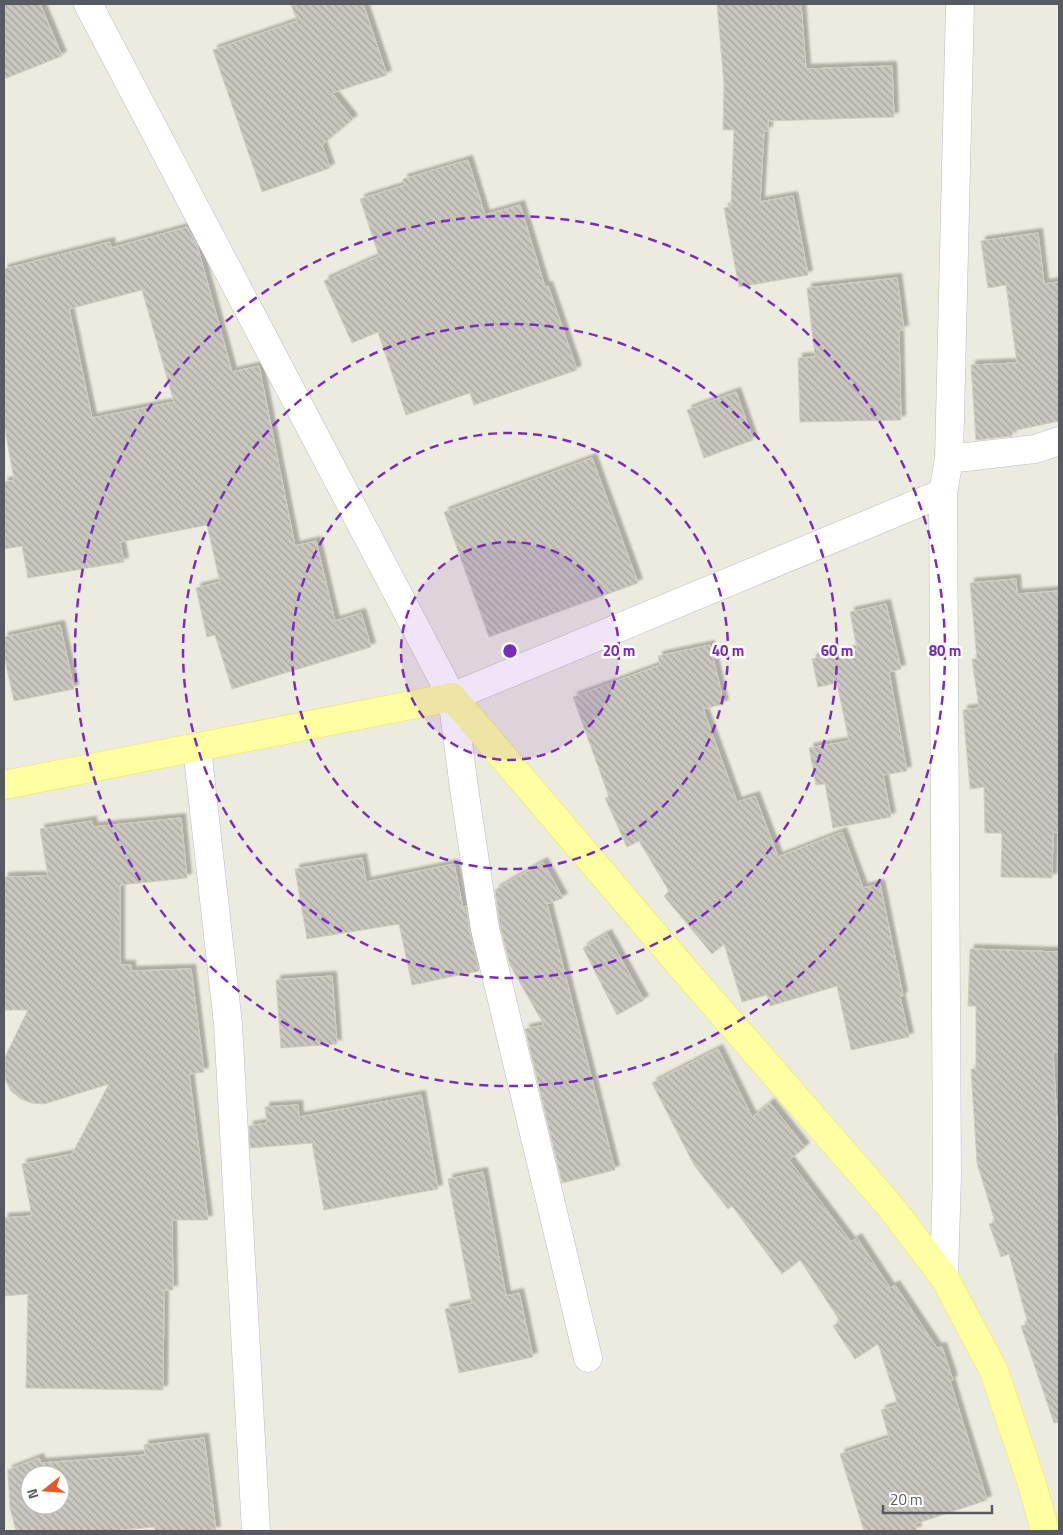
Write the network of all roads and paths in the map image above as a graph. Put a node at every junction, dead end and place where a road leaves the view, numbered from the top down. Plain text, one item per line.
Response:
1 (88, 4) edge
2 (960, 4) edge
3 (1059, 442) edge
4 (949, 459) junction
5 (943, 493) junction
6 (452, 697) junction
7 (197, 748) junction
8 (4, 786) edge
9 (944, 1277) junction
10 (588, 1358) dead end
11 (256, 1531) edge
12 (1045, 1531) edge

1 - 6 street
2 - 4 street
3 - 4 street
4 - 5 street
5 - 6 street
5 - 9 street
6 - 7 main road
6 - 9 main road
6 - 10 street
7 - 8 main road
7 - 11 street
9 - 12 main road

